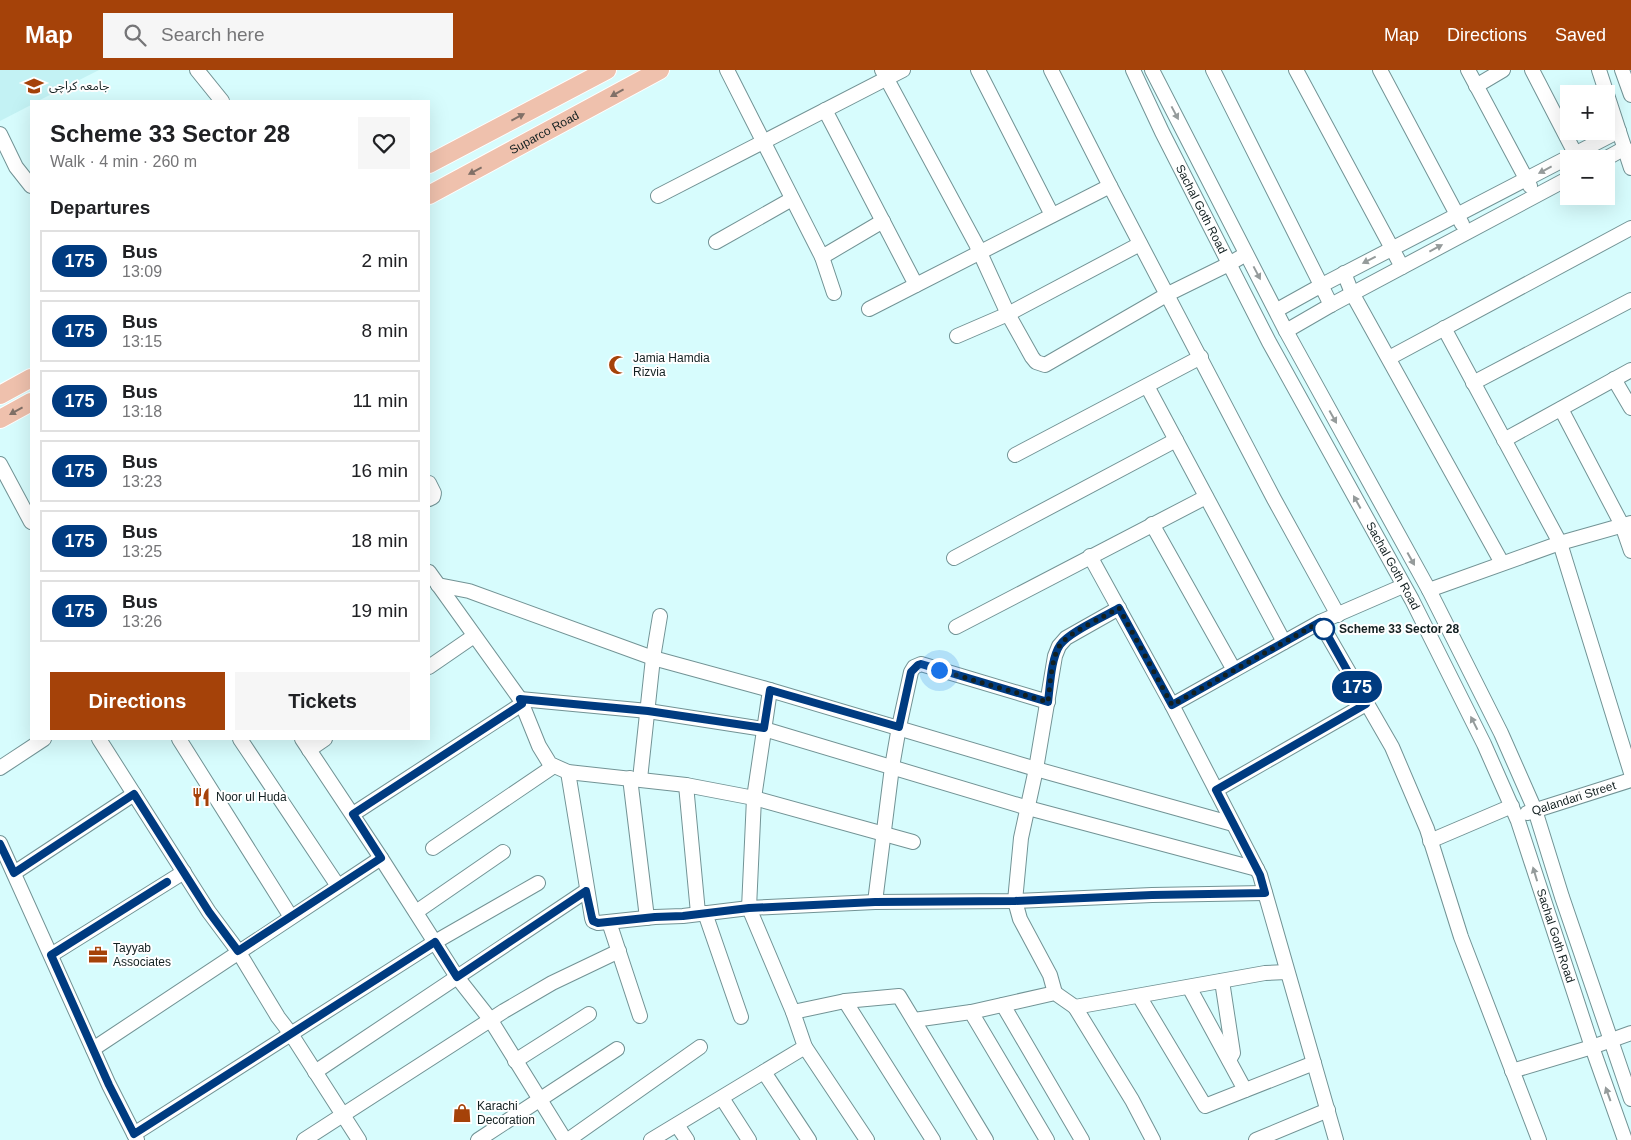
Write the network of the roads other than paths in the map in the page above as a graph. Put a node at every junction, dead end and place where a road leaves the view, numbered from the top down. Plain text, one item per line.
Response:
1 (197, 70) edge
2 (607, 70) edge
3 (660, 70) edge
4 (727, 70) edge
5 (903, 70) edge
6 (978, 70) edge
7 (1051, 70) edge
8 (1133, 70) edge
9 (1152, 70) edge
10 (1213, 70) edge
11 (1296, 70) edge
12 (1380, 70) edge
13 (1468, 70) edge
14 (1503, 70) edge
15 (1532, 70) edge
16 (1599, 70) edge
17 (1622, 70) edge
18 (884, 74) edge
19 (1476, 86) junction
20 (1631, 95) edge
21 (221, 100) edge
22 (826, 110) junction
23 (1619, 131) junction
24 (0, 134) edge
25 (763, 142) junction
26 (1625, 148) junction
27 (1574, 150) edge
28 (1587, 150) edge
29 (1615, 154) edge
30 (430, 163) edge
31 (1560, 164) edge
32 (1631, 168) edge
33 (1526, 180) junction
34 (1560, 183) edge
35 (30, 185) edge
36 (1110, 186) junction
37 (430, 194) edge
38 (658, 196) dead end
39 (1535, 196) junction
40 (792, 199) junction
41 (1052, 215) junction
42 (1458, 215) junction
43 (883, 221) junction
44 (1631, 228) edge
45 (1466, 233) junction
46 (716, 242) dead end
47 (1140, 244) junction
48 (1392, 249) junction
49 (980, 253) junction
50 (1246, 254) junction
51 (822, 257) junction
52 (1229, 264) junction
53 (1402, 267) junction
54 (1344, 273) junction
55 (916, 284) junction
56 (1322, 285) junction
57 (834, 293) dead end
58 (1352, 293) junction
59 (1168, 294) junction
60 (1631, 300) edge
61 (1331, 305) junction
62 (869, 309) dead end
63 (1277, 310) junction
64 (1008, 314) junction
65 (1444, 328) junction
66 (1286, 331) junction
67 (957, 336) dead end
68 (1201, 357) junction
69 (1389, 358) junction
70 (1631, 370) edge
71 (30, 379) edge
72 (1614, 379) junction
73 (1474, 383) junction
74 (1147, 386) junction
75 (0, 395) edge
76 (30, 403) edge
77 (1631, 408) edge
78 (1560, 409) junction
79 (0, 419) edge
80 (1176, 440) junction
81 (1504, 440) junction
82 (1015, 455) dead end
83 (0, 464) edge
84 (430, 486) edge
85 (1206, 497) junction
86 (430, 498) edge
87 (30, 520) edge
88 (1152, 524) junction
89 (1627, 524) edge
90 (1560, 543) junction
91 (1631, 552) edge
92 (1090, 556) junction
93 (954, 558) dead end
94 (1502, 564) junction
95 (430, 573) edge
96 (438, 585) junction
97 (1403, 586) junction
98 (1429, 590) junction
99 (1119, 608) junction
100 (1338, 615) junction
101 (660, 616) dead end
102 (1320, 622) junction
103 (956, 627) dead end
104 (474, 636) junction
105 (1284, 642) junction
106 (653, 658) junction
107 (430, 666) edge
108 (1234, 670) junction
109 (770, 690) junction
110 (521, 701) junction
111 (1048, 702) junction
112 (1366, 704) junction
113 (1172, 705) junction
114 (648, 711) junction
115 (899, 727) junction
116 (764, 728) junction
117 (42, 740) edge
118 (100, 740) edge
119 (180, 740) edge
120 (241, 740) edge
121 (321, 740) edge
122 (306, 744) edge
123 (554, 766) junction
124 (892, 767) junction
125 (0, 768) edge
126 (1036, 769) junction
127 (568, 772) junction
128 (1631, 773) edge
129 (635, 779) junction
130 (1631, 780) edge
131 (686, 785) junction
132 (1216, 790) junction
133 (134, 794) junction
134 (754, 798) junction
135 (1028, 808) junction
136 (1535, 810) junction
137 (1514, 812) junction
138 (353, 814) junction
139 (1233, 824) junction
140 (884, 833) junction
141 (1430, 841) junction
142 (912, 842) dead end
143 (0, 844) edge
144 (433, 848) dead end
145 (503, 852) dead end
146 (381, 858) junction
147 (1257, 869) junction
148 (184, 872) junction
149 (14, 873) junction
150 (538, 883) dead end
151 (338, 886) junction
152 (586, 891) junction
153 (1265, 893) junction
154 (1015, 901) junction
155 (875, 902) junction
156 (749, 908) junction
157 (416, 912) junction
158 (701, 913) junction
159 (291, 917) junction
160 (646, 918) junction
161 (609, 922) junction
162 (435, 942) junction
163 (238, 951) junction
164 (619, 951) junction
165 (51, 955) junction
166 (1287, 972) junction
167 (457, 977) junction
168 (1222, 981) junction
169 (1189, 987) junction
170 (1055, 993) junction
171 (1139, 996) junction
172 (845, 1001) junction
173 (1003, 1005) junction
174 (1075, 1007) junction
175 (793, 1012) junction
176 (971, 1012) junction
177 (589, 1014) dead end
178 (640, 1016) dead end
179 (742, 1017) dead end
180 (490, 1020) junction
181 (914, 1020) junction
182 (1631, 1033) edge
183 (291, 1034) junction
184 (1610, 1040) junction
185 (700, 1047) dead end
186 (1592, 1047) junction
187 (805, 1048) junction
188 (93, 1049) junction
189 (617, 1049) dead end
190 (1229, 1060) junction
191 (516, 1061) junction
192 (1314, 1063) junction
193 (1512, 1071) junction
194 (315, 1072) junction
195 (764, 1072) junction
196 (1245, 1090) junction
197 (722, 1098) junction
198 (1631, 1099) edge
199 (539, 1100) junction
200 (1328, 1110) junction
201 (342, 1115) junction
202 (677, 1125) junction
203 (135, 1137) edge
204 (304, 1140) edge
205 (359, 1140) edge
206 (478, 1140) edge
207 (566, 1140) edge
208 (651, 1140) edge
209 (687, 1140) edge
210 (749, 1140) edge
211 (809, 1140) edge
212 (867, 1140) edge
213 (933, 1140) edge
214 (986, 1140) edge
215 (1048, 1140) edge
216 (1082, 1140) edge
217 (1153, 1140) edge
218 (1256, 1140) edge
219 (1336, 1140) edge
220 (1539, 1140) edge
221 (1625, 1140) edge

1 - 21 street
30 -> 2 main road, Suparco Road
3 -> 37 main road, Suparco Road
4 - 25 street
5 - 18 street
6 - 41 street
7 - 36 street
8 - 52 street, Sachal Goth Road
9 -> 50 street, Sachal Goth Road
10 - 56 street
11 - 48 street
12 - 42 street
13 - 19 street
14 - 19 street
15 - 27 street
16 - 23 street
17 - 20 street
18 - 22 street
18 - 49 street
19 - 33 street
22 - 25 street
22 - 43 street
23 - 26 street
23 - 28 street
24 - 35 street
25 - 38 street
25 - 40 street
26 - 29 street
26 - 32 street
31 -> 33 street
33 - 39 street
33 - 42 street
34 - 39 street
36 - 41 street
36 - 47 street
39 - 45 street
40 - 46 street
40 - 51 street
41 - 49 street
42 - 45 street
42 - 48 street
43 - 51 street
43 - 55 street
44 - 65 street
53 -> 45 street
47 - 59 street
47 - 64 street
48 - 53 street
48 -> 54 street
49 - 55 street
49 - 64 street
50 - 52 street
50 -> 63 street, Sachal Goth Road
51 - 57 street
52 - 59 street
97 -> 52 street, Sachal Goth Road
53 - 58 street
54 - 56 street
54 - 58 street
55 - 62 street
56 - 61 street
56 - 63 street
58 - 61 street
58 - 69 street
59 - 64 street
59 - 68 street
60 - 73 street
61 - 66 street
63 - 66 street, Sachal Goth Road
64 - 67 street
65 - 69 street
65 - 73 street
66 -> 98 street, Sachal Goth Road
68 - 74 street
68 - 100 street
69 - 94 street
70 - 72 street
71 - 75 main road
72 - 77 street
72 - 78 street
73 - 81 street
74 - 80 street
74 - 82 street
76 -> 79 main road
78 - 81 street
78 - 89 street
80 - 85 street
80 - 93 street
81 - 90 street
83 - 87 street
84 - 86 street
85 - 88 street
85 - 105 street
88 - 92 street
88 - 108 street
89 - 90 street
89 - 91 street
90 - 94 street
90 - 128 street
92 - 99 street
92 - 103 street
94 - 98 street
95 - 96 street
96 - 104 street
96 - 106 street
97 - 100 street
137 -> 97 street, Sachal Goth Road
98 - 136 street, Sachal Goth Road
99 - 111 street
99 - 113 street
100 - 102 street
101 - 106 street
102 - 105 street
102 - 112 street
104 - 107 street
104 - 110 street
105 - 108 street
106 - 109 street
106 - 114 street
108 - 113 street
109 - 115 street
109 - 116 street
110 - 114 street
110 - 123 street
110 - 138 street
111 - 115 street
111 - 126 street
112 - 132 street
112 - 141 street
113 - 132 street
114 - 116 street
114 - 129 street
115 - 124 street
115 - 126 street
116 - 124 street
116 - 134 street
117 - 125 street
118 - 133 street
119 - 159 street
120 - 151 street
121 - 122 street
122 - 138 street
123 - 127 street
123 - 144 street
124 - 135 street
124 - 140 street
126 - 135 street
126 - 139 street
127 - 129 street
127 - 152 street
129 - 131 street
129 - 160 street
130 - 136 street, Qalandari Street
131 - 134 street
131 - 158 street
132 - 139 street
133 - 148 street
133 - 149 street
134 - 140 street
134 - 156 street
135 - 147 street
135 - 154 street
136 - 137 street, Qalandari Street
136 - 184 street, Sachal Goth Road
137 - 141 street, Qalandari Street
186 -> 137 street, Sachal Goth Road
138 - 146 street
139 - 147 street
140 - 142 street
140 - 155 street
141 - 193 street
143 - 149 street
145 - 157 street
146 - 151 street
146 - 157 street
147 - 153 street
148 - 163 street
148 - 165 street
149 - 165 street
150 - 162 street
151 - 159 street
152 - 161 street
152 - 167 street
153 - 154 street
153 - 166 street
154 - 155 street
154 - 170 street
155 - 156 street
156 - 158 street
156 - 175 street
157 - 162 street
158 - 160 street
158 - 179 street
159 - 163 street
160 - 161 street
161 - 164 street
162 - 167 street
162 - 183 street
163 - 183 street
163 - 188 street
164 - 178 street
164 - 180 street
165 - 188 street
166 - 168 street
166 - 192 street
167 - 180 street
167 - 194 street
168 - 169 street
168 - 190 street
169 - 171 street
169 - 190 street
170 - 173 street
170 - 174 street
171 - 174 street
171 - 196 street
172 - 175 street
172 - 181 street
172 - 213 street
173 - 176 street
173 - 216 street
174 - 217 street
175 - 187 street
176 - 181 street
176 - 215 street
177 - 191 street
180 - 191 street
180 - 201 street
181 - 214 street
182 - 184 street
183 - 194 street
183 - 203 street
184 - 186 street
184 - 198 street, Sachal Goth Road
185 - 207 street
186 - 193 street
221 -> 186 street, Sachal Goth Road
187 - 195 street
187 - 212 street
188 - 203 street
189 - 199 street
190 - 196 street
191 - 199 street
192 - 196 street
192 - 200 street
193 - 220 street
194 - 201 street
195 - 197 street
195 - 211 street
197 - 202 street
197 - 210 street
199 - 206 street
199 - 207 street
200 - 218 street
200 - 219 street
201 - 204 street
201 - 205 street
202 - 208 street
202 - 209 street

